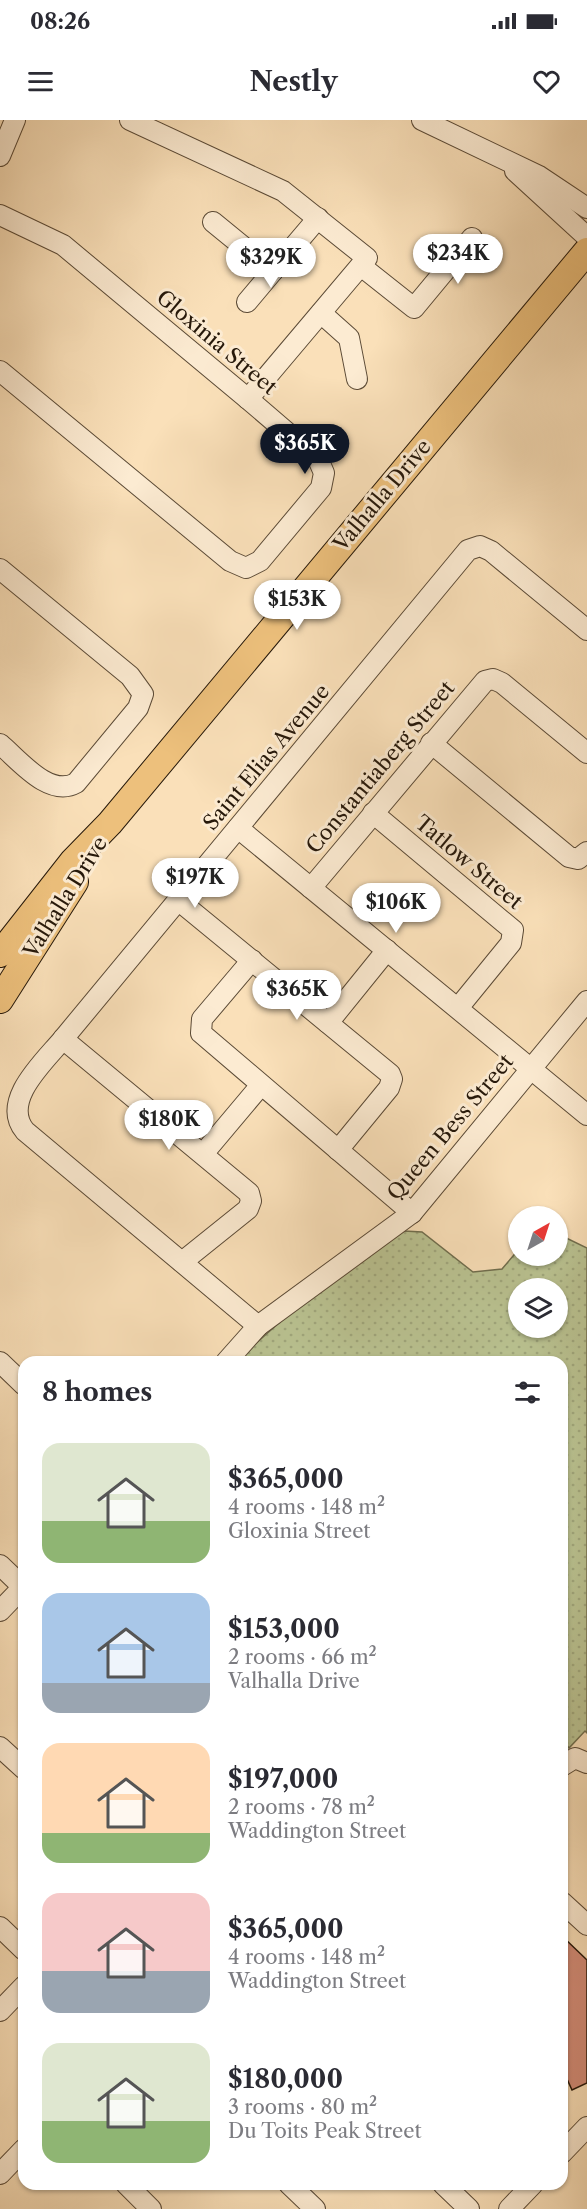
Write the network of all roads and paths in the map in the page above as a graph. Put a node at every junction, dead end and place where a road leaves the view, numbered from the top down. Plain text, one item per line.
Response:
1 (15, 120) edge
2 (130, 120) edge
3 (422, 120) edge
4 (0, 156) edge
5 (501, 156) junction
6 (587, 208) edge
7 (0, 215) edge
8 (318, 218) junction
9 (213, 222) dead end
10 (587, 237) edge
11 (472, 238) dead end
12 (587, 251) edge
13 (361, 266) junction
14 (273, 271) junction
15 (247, 302) dead end
16 (321, 313) junction
17 (0, 371) edge
18 (357, 379) dead end
19 (248, 399) junction
20 (0, 569) edge
21 (587, 630) edge
22 (431, 743) junction
23 (0, 744) edge
24 (587, 753) edge
25 (373, 813) junction
26 (110, 823) junction
27 (238, 828) junction
28 (587, 852) edge
29 (311, 888) junction
30 (178, 900) junction
31 (387, 950) junction
32 (0, 954) edge
33 (252, 960) junction
34 (0, 1000) edge
35 (587, 1001) edge
36 (458, 1008) junction
37 (328, 1023) junction
38 (63, 1039) junction
39 (531, 1069) junction
40 (261, 1084) junction
41 (587, 1115) edge
42 (338, 1150) junction
43 (202, 1154) junction
44 (412, 1213) junction
45 (182, 1262) junction
46 (258, 1326) junction
47 (231, 1356) edge
48 (0, 1362) edge
49 (18, 1379) edge
50 (0, 1565) edge
51 (18, 1582) edge
52 (18, 1593) edge
53 (0, 1611) edge
54 (0, 1747) edge
55 (568, 1762) edge
56 (587, 1763) edge
57 (18, 1764) edge
58 (568, 1908) edge
59 (587, 1925) edge
60 (0, 1926) edge
61 (18, 1944) edge
62 (18, 1992) edge
63 (0, 2011) edge
64 (587, 2127) edge
65 (568, 2144) edge
66 (18, 2156) edge
67 (0, 2174) edge
68 (132, 2190) edge
69 (295, 2190) edge
70 (449, 2190) edge
71 (527, 2190) edge
72 (152, 2209) edge
73 (315, 2209) edge
74 (469, 2209) edge
75 (509, 2209) edge

1 - 4 street
2 - 8 street
3 - 5 street
5 - 6 street
5 - 10 street
7 - 19 street, Gloxinia Street
8 - 13 street
8 - 14 street
9 - 14 street
11 - 13 street
12 - 26 main road, Valhalla Drive
13 - 16 street
14 - 15 street
16 - 18 street
16 - 19 street
17 - 19 street, Gloxinia Street
20 - 23 street
21 - 27 street, Saint Elias Avenue
22 - 24 street, Constantiaberg Street
22 - 25 street, Constantiaberg Street
22 - 28 street
25 - 29 street, Constantiaberg Street
25 - 36 street, Tatlow Street
26 - 32 main road, Valhalla Drive
26 - 34 main road, Valhalla Drive
27 - 29 street
27 - 30 street, Saint Elias Avenue
29 - 31 street
30 - 33 street
30 - 38 street, Saint Elias Avenue
31 - 36 street
31 - 37 street
33 - 37 street
33 - 40 street
35 - 39 street, Queen Bess Street
36 - 39 street
37 - 42 street
38 - 43 street
38 - 45 street, Saint Elias Avenue
39 - 41 street
39 - 44 street, Queen Bess Street
40 - 42 street
40 - 43 street
42 - 44 street
43 - 45 street
44 - 46 street, Queen Bess Street
45 - 46 street, Saint Elias Avenue
46 - 47 street, Queen Bess Street
48 - 49 street
50 - 51 street
52 - 53 street
54 - 57 street
55 - 56 street
58 - 59 street
60 - 61 street
62 - 63 street
64 - 65 street
66 - 67 street
68 - 72 street
69 - 73 street
70 - 74 street
71 - 75 street

